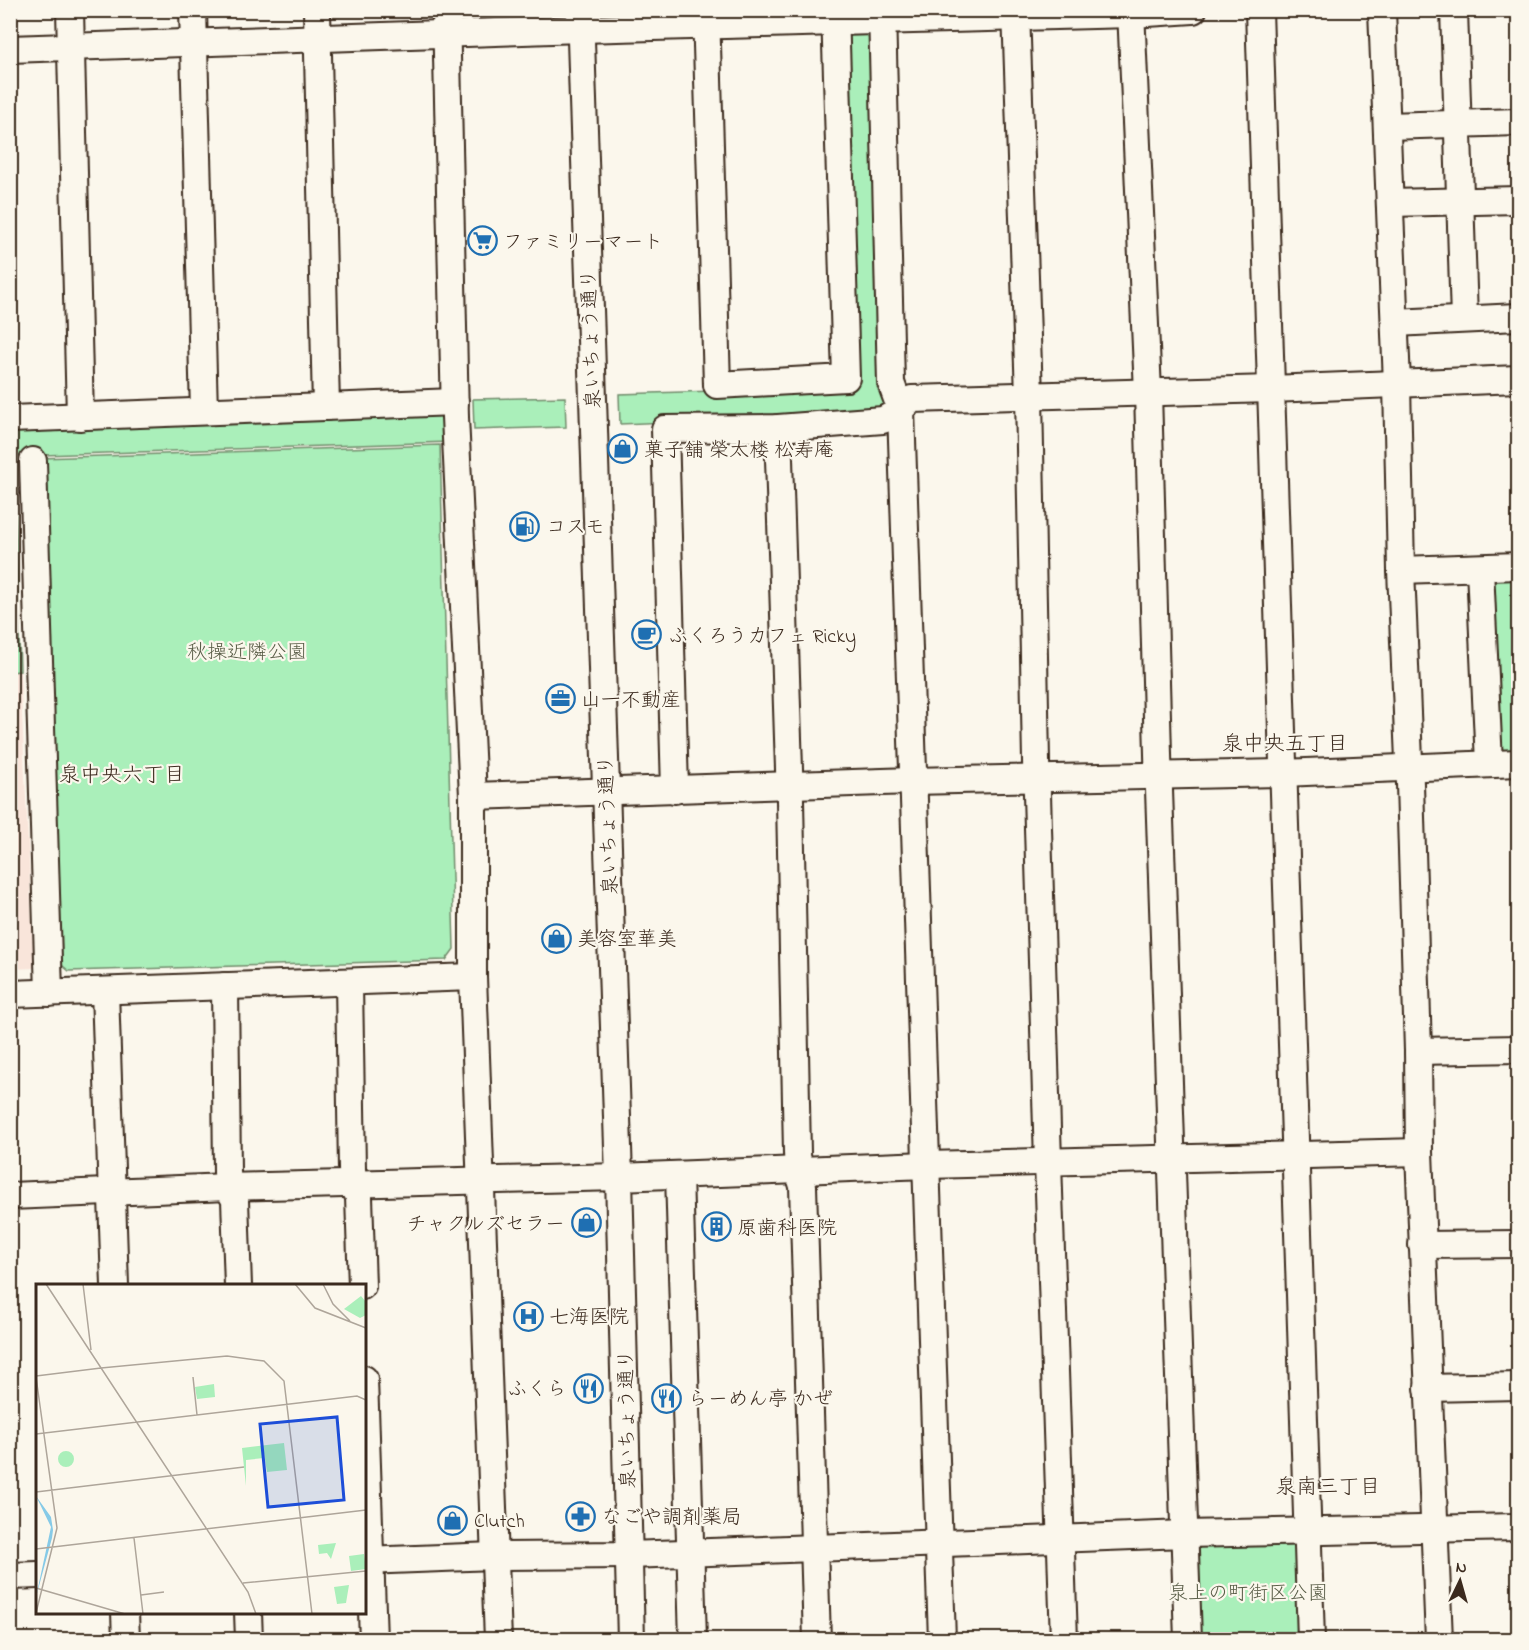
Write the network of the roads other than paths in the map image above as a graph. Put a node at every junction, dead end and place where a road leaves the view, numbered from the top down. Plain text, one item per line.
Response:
1 (70, 10) edge
2 (193, 10) edge
3 (317, 10) edge
4 (1193, 10) edge
5 (1259, 10) edge
6 (1382, 10) edge
7 (1454, 10) edge
8 (1132, 12) edge
9 (1016, 14) edge
10 (882, 15) edge
11 (835, 16) edge
12 (706, 19) edge
13 (580, 20) edge
14 (446, 23) edge
15 (317, 38) junction
16 (193, 41) junction
17 (69, 47) junction
18 (10, 49) edge
19 (1518, 122) edge
20 (1457, 123) junction
21 (1387, 126) junction
22 (1518, 200) edge
23 (1459, 202) junction
24 (1390, 203) junction
25 (1518, 317) edge
26 (1464, 319) junction
27 (1395, 323) junction
28 (1518, 379) edge
29 (1398, 384) junction
30 (1271, 389) junction
31 (1148, 392) junction
32 (1029, 396) junction
33 (455, 402) junction
34 (326, 407) junction
35 (901, 410) junction
36 (204, 411) junction
37 (80, 417) junction
38 (10, 420) edge
39 (778, 428) junction
40 (33, 461) dead end
41 (1518, 567) edge
42 (1480, 569) junction
43 (1401, 570) junction
44 (1489, 763) junction
45 (1518, 763) edge
46 (1409, 767) junction
47 (1283, 773) junction
48 (1160, 777) junction
49 (1037, 779) junction
50 (912, 781) junction
51 (790, 784) junction
52 (675, 790) junction
53 (607, 792) junction
54 (473, 796) junction
55 (473, 977) junction
56 (349, 983) junction
57 (225, 986) junction
58 (105, 991) junction
59 (49, 993) junction
60 (10, 994) edge
61 (1518, 1049) edge
62 (1418, 1051) junction
63 (1419, 1152) junction
64 (1296, 1154) junction
65 (1172, 1158) junction
66 (1048, 1162) junction
67 (927, 1165) junction
68 (798, 1170) junction
69 (679, 1175) junction
70 (620, 1177) junction
71 (480, 1180) junction
72 (353, 1184) junction
73 (228, 1187) junction
74 (111, 1192) junction
75 (10, 1196) edge
76 (1518, 1244) edge
77 (1422, 1245) junction
78 (115, 1284) edge
79 (238, 1284) edge
80 (362, 1284) edge
81 (1518, 1386) edge
82 (1428, 1388) junction
83 (366, 1470) edge
84 (1518, 1527) edge
85 (1434, 1530) junction
86 (1307, 1532) junction
87 (1185, 1534) junction
88 (1060, 1539) junction
89 (938, 1544) junction
90 (814, 1547) junction
91 (690, 1552) junction
92 (629, 1555) junction
93 (494, 1556) junction
94 (368, 1561) edge
95 (36, 1575) edge
96 (10, 1576) edge
97 (125, 1614) edge
98 (248, 1614) edge
99 (126, 1640) edge
100 (249, 1640) edge
101 (373, 1640) edge
102 (498, 1640) edge
103 (631, 1640) edge
104 (693, 1640) edge
105 (817, 1640) edge
106 (942, 1640) edge
107 (1064, 1640) edge
108 (1188, 1640) edge
109 (1311, 1640) edge
110 (1439, 1640) edge

1 - 17 street
2 - 16 street
3 - 15 street
4 - 8 street
5 - 30 street
6 - 21 street
7 - 20 street
8 - 9 street
8 - 31 street
9 - 10 street
9 - 32 street
10 - 11 street
10 - 35 street
11 - 12 street
11 - 12 street
12 - 13 street
13 - 14 street
13 - 53 street, 泉いちょう通り
14 - 15 street
14 - 33 street
15 - 16 street
15 - 34 street
16 - 17 street
16 - 36 street
17 - 18 street
17 - 37 street
19 - 20 street
20 - 21 street
20 - 23 street
21 - 24 street
22 - 23 street
23 - 24 street
23 - 26 street
24 - 27 street
25 - 26 street
26 - 27 street
27 - 29 street
28 - 29 street
29 - 30 street
29 - 43 street
30 - 31 street
30 - 47 street
31 - 32 street
31 - 48 street
32 - 35 street
32 - 49 street
33 - 34 street
33 - 54 street
34 - 36 street
35 - 39 street
35 - 50 street
36 - 37 street
37 - 38 street
39 - 51 street
39 - 52 street
40 - 59 street
41 - 42 street
42 - 43 street
42 - 44 street
43 - 46 street
44 - 45 street
44 - 46 street
46 - 47 street
46 - 62 street
47 - 48 street
47 - 64 street
48 - 49 street
48 - 65 street
49 - 50 street
49 - 66 street
50 - 51 street
50 - 67 street
51 - 52 street
51 - 68 street
52 - 53 street
53 - 54 street
53 - 70 street, 泉いちょう通り
54 - 55 street
55 - 56 street
55 - 71 street
56 - 57 street
56 - 72 street
57 - 58 street
57 - 73 street
58 - 59 street
58 - 74 street
59 - 60 street
61 - 62 street
62 - 63 street
63 - 64 street
63 - 77 street
64 - 65 street
64 - 86 street
65 - 66 street
65 - 87 street
66 - 67 street
66 - 88 street
67 - 68 street
67 - 89 street
68 - 69 street
68 - 90 street
69 - 70 street
69 - 91 street
70 - 71 street
70 - 92 street, 泉いちょう通り
71 - 72 street
71 - 93 street
72 - 73 street
72 - 80 street
73 - 74 street
73 - 79 street
74 - 75 street
74 - 78 street
76 - 77 street
77 - 82 street
81 - 82 street
82 - 85 street
83 - 94 street
84 - 85 street
85 - 86 street
85 - 110 street
86 - 87 street
86 - 109 street
87 - 88 street
87 - 108 street
88 - 89 street
88 - 107 street
89 - 90 street
89 - 106 street
90 - 91 street
90 - 105 street
91 - 92 street
91 - 104 street
92 - 93 street
92 - 103 street, 泉いちょう通り
93 - 94 street
93 - 102 street
94 - 101 street
95 - 96 street
97 - 99 street
98 - 100 street

